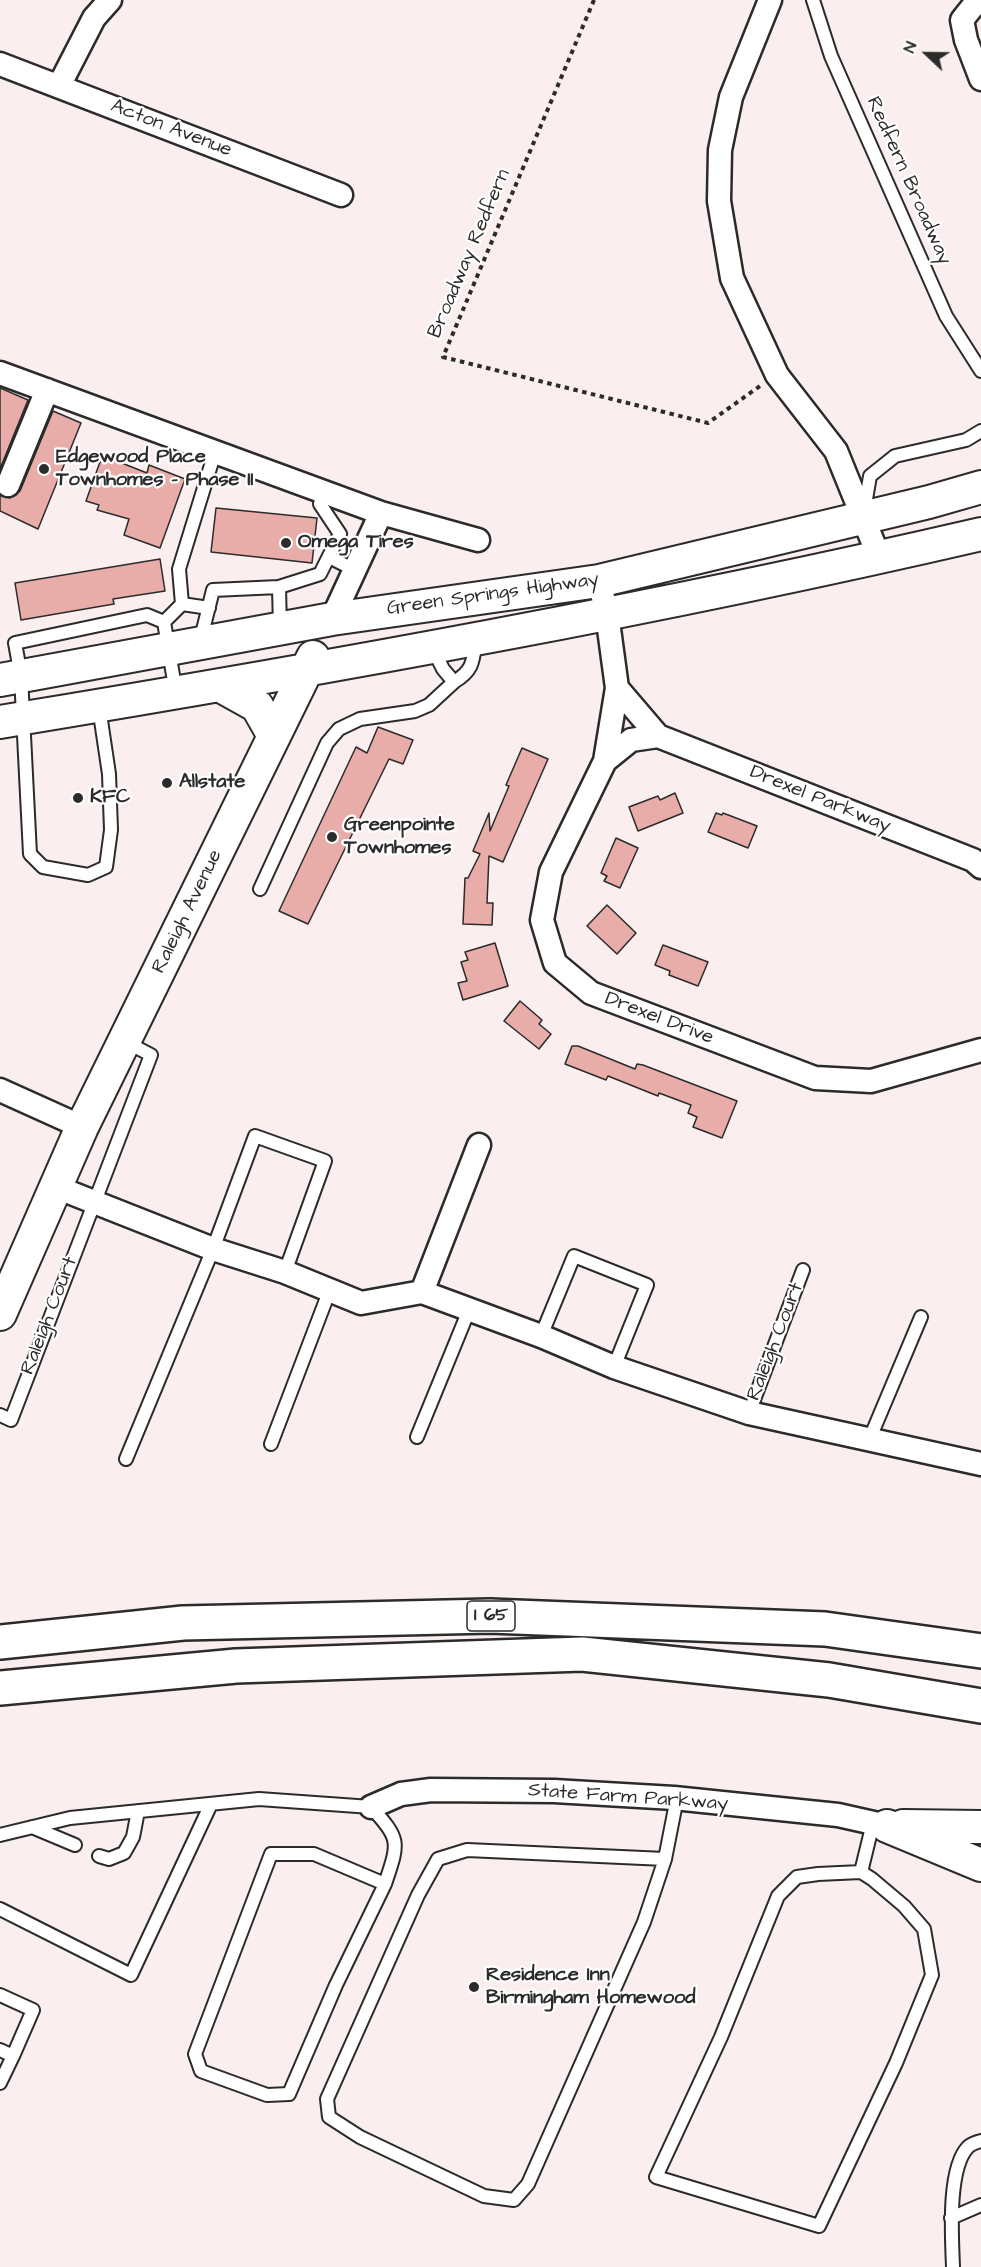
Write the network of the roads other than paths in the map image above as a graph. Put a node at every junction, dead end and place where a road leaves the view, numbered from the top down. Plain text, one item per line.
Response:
1 (110, 0) edge
2 (770, 0) edge
3 (813, 0) edge
4 (981, 3) edge
5 (0, 64) edge
6 (981, 79) edge
7 (59, 86) junction
8 (341, 195) dead end
9 (981, 371) edge
10 (0, 373) edge
11 (47, 390) junction
12 (981, 431) edge
13 (215, 452) junction
14 (8, 485) dead end
15 (981, 487) edge
16 (323, 492) junction
17 (381, 513) junction
18 (862, 517) junction
19 (981, 534) edge
20 (478, 540) dead end
21 (329, 557) junction
22 (879, 557) junction
23 (355, 570) junction
24 (599, 580) junction
25 (279, 587) junction
26 (182, 604) junction
27 (209, 608) junction
28 (607, 614) junction
29 (332, 619) junction
30 (280, 628) junction
31 (178, 638) junction
32 (476, 638) junction
33 (432, 646) junction
34 (307, 669) junction
35 (10, 678) edge
36 (454, 682) junction
37 (221, 686) junction
38 (617, 688) junction
39 (176, 693) junction
40 (99, 706) junction
41 (11, 720) edge
42 (274, 736) junction
43 (658, 736) junction
44 (605, 761) junction
45 (981, 867) edge
46 (260, 889) dead end
47 (124, 1041) junction
48 (981, 1050) edge
49 (0, 1089) edge
50 (82, 1127) junction
51 (479, 1145) dead end
52 (56, 1187) junction
53 (94, 1202) junction
54 (213, 1249) junction
55 (803, 1270) dead end
56 (285, 1272) junction
57 (329, 1292) junction
58 (422, 1292) junction
59 (469, 1310) junction
60 (0, 1314) edge
61 (921, 1317) dead end
62 (541, 1336) junction
63 (614, 1367) junction
64 (749, 1413) junction
65 (0, 1415) edge
66 (417, 1437) dead end
67 (870, 1438) junction
68 (271, 1444) dead end
69 (126, 1459) dead end
70 (981, 1464) edge
71 (0, 1642) edge
72 (981, 1651) edge
73 (0, 1688) edge
74 (981, 1706) edge
75 (677, 1798) junction
76 (211, 1804) junction
77 (371, 1807) junction
78 (138, 1811) junction
79 (880, 1825) junction
80 (32, 1827) junction
81 (981, 1827) edge
82 (0, 1836) edge
83 (75, 1845) dead end
84 (99, 1856) dead end
85 (665, 1859) junction
86 (981, 1865) edge
87 (861, 1872) junction
88 (385, 1884) junction
89 (0, 1909) edge
90 (0, 1995) edge
91 (0, 2050) edge
92 (13, 2056) junction
93 (0, 2083) edge
94 (981, 2141) edge
95 (981, 2205) edge
96 (951, 2218) junction
97 (953, 2267) edge

1 - 7 street
2 - 18 street
3 - 9 lane, Redfern Broadway
4 - 6 street
5 - 7 street, Acton Avenue
7 - 8 street, Acton Avenue
10 - 11 street
11 - 13 street
11 - 14 street
12 - 18 lane
13 - 16 street
13 - 26 lane
15 - 18 main road, Green Springs Highway
16 - 17 street
16 - 21 lane
17 - 20 street
17 - 23 street, Raleigh Avenue
18 - 22 street
18 - 24 main road, Green Springs Highway
19 - 22 main road, Green Springs Highway
21 - 23 lane
21 - 25 lane
22 - 28 main road, Green Springs Highway
23 - 29 street, Raleigh Avenue
24 - 28 street
24 - 29 main road, Green Springs Highway
25 - 27 lane
25 - 30 lane
26 - 27 lane
26 - 31 lane
27 - 31 lane
28 - 32 main road, Green Springs Highway
28 - 38 street
29 - 30 main road, Green Springs Highway
29 - 34 main road, Raleigh Avenue
30 - 31 main road, Green Springs Highway
31 - 35 main road, Green Springs Highway
31 - 35 lane
31 - 39 lane
32 - 33 main road, Green Springs Highway
32 - 36 lane
33 - 34 main road, Green Springs Highway
33 - 36 lane
34 - 37 main road, Green Springs Highway
34 - 42 main road, Raleigh Avenue
35 - 41 lane
36 - 46 lane
37 - 39 main road, Green Springs Highway
37 - 42 main road
38 - 43 street, Drexel Parkway
38 - 44 street, Drexel Drive
39 - 40 main road, Green Springs Highway
40 - 41 main road, Green Springs Highway
40 - 41 lane
42 - 47 main road, Raleigh Avenue
43 - 44 street, Drexel Drive
43 - 45 street, Drexel Parkway
44 - 48 street, Drexel Drive
47 - 50 main road, Raleigh Avenue
47 - 53 lane, Raleigh Court
49 - 50 street
50 - 52 main road, Raleigh Avenue
51 - 58 street
52 - 53 street
52 - 60 main road, Raleigh Avenue
53 - 54 street
53 - 65 lane, Raleigh Court
54 - 56 street
54 - 56 lane
54 - 69 lane
55 - 64 lane, Raleigh Court
56 - 57 street
57 - 58 street
57 - 68 lane
58 - 59 street, Raleigh Court
59 - 62 street, Raleigh Court
59 - 66 lane
61 - 67 lane
62 - 63 street, Raleigh Court
62 - 63 lane
63 - 64 street, Raleigh Court
64 - 67 street, Raleigh Court
67 - 70 street, Raleigh Court
71 - 72 highway, I 65
73 - 74 highway, I 65
75 - 77 street, State Farm Parkway
75 - 79 street, State Farm Parkway
75 - 85 lane
76 - 77 lane
76 - 78 lane
76 - 89 lane
77 - 88 lane
78 - 80 lane
78 - 84 lane
79 - 81 main road, State Farm Parkway
79 - 86 main road, State Farm Parkway
79 - 87 lane
80 - 82 lane
80 - 83 lane
85 - 85 lane
87 - 87 lane
88 - 88 lane
90 - 92 lane
91 - 92 lane
92 - 93 lane
94 - 96 lane
95 - 96 lane
96 - 97 lane

